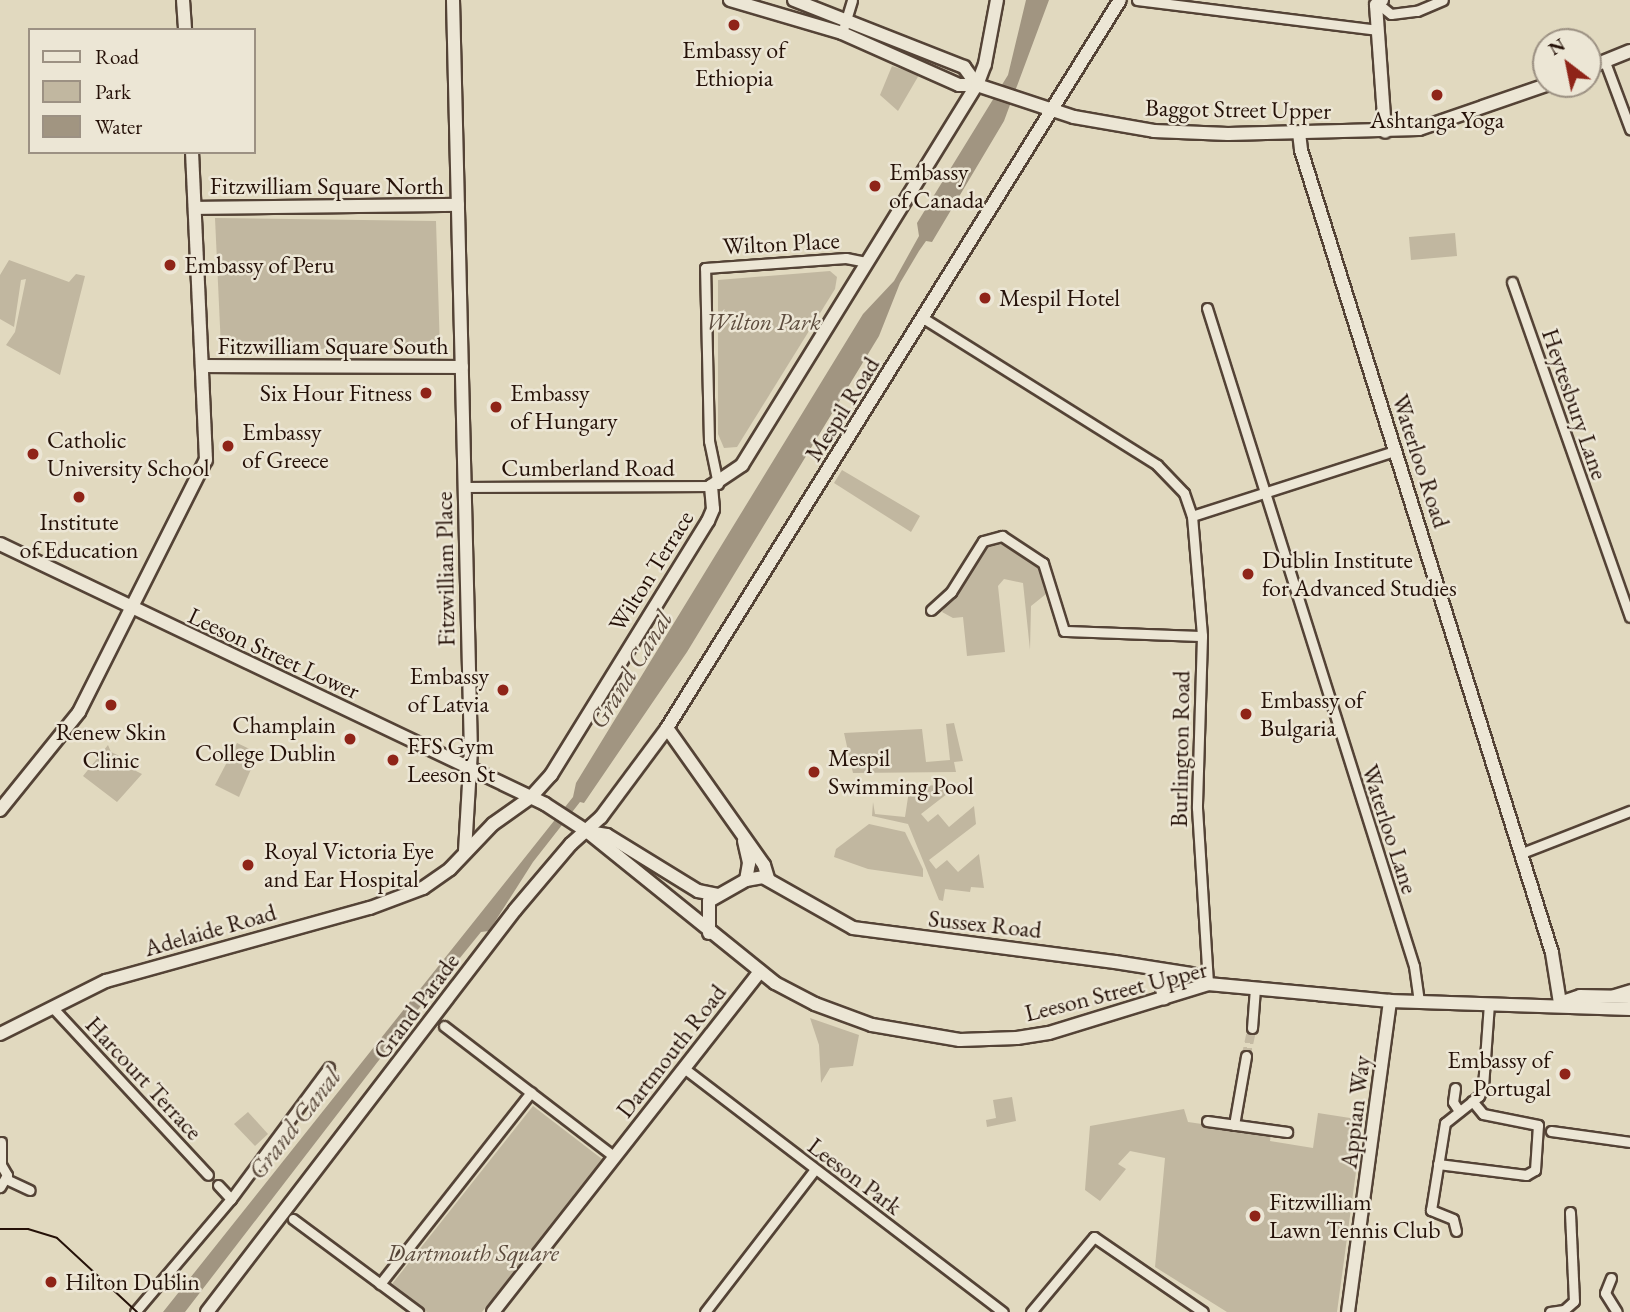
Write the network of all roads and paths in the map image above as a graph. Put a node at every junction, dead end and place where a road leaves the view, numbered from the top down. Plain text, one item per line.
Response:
1 (183, 0) edge
2 (453, 0) edge
3 (730, 0) edge
4 (794, 0) edge
5 (852, 0) edge
6 (997, 0) edge
7 (1120, 0) edge
8 (1137, 0) edge
9 (1202, 0) edge
10 (1443, 0) edge
11 (1378, 2) edge
12 (1196, 9) junction
13 (848, 18) junction
14 (185, 28) edge
15 (1378, 30) junction
16 (842, 33) junction
17 (1630, 51) edge
18 (1605, 62) junction
19 (1602, 63) edge
20 (977, 85) junction
21 (1532, 90) edge
22 (1051, 110) junction
23 (1630, 130) edge
24 (1384, 132) junction
25 (1299, 133) junction
26 (192, 154) edge
27 (458, 205) junction
28 (195, 208) junction
29 (866, 262) junction
30 (1512, 282) dead end
31 (1207, 308) dead end
32 (923, 318) junction
33 (204, 366) junction
34 (462, 367) junction
35 (1395, 451) junction
36 (715, 485) junction
37 (464, 486) junction
38 (1264, 494) junction
39 (1192, 516) junction
40 (0, 544) edge
41 (133, 610) junction
42 (931, 610) dead end
43 (1630, 617) edge
44 (1202, 636) junction
45 (667, 729) junction
46 (470, 769) junction
47 (541, 802) junction
48 (0, 810) edge
49 (1630, 811) edge
50 (493, 824) junction
51 (576, 824) joint
52 (468, 826) junction
53 (588, 832) junction
54 (744, 841) junction
55 (465, 851) junction
56 (1522, 853) junction
57 (768, 878) junction
58 (746, 880) junction
59 (719, 895) junction
60 (709, 933) junction
61 (1158, 970) junction
62 (760, 971) junction
63 (1208, 984) junction
64 (1255, 988) junction
65 (1630, 989) edge
66 (1609, 996) junction
67 (1630, 997) edge
68 (1164, 998) junction
69 (1390, 1001) junction
70 (1419, 1001) junction
71 (1489, 1003) junction
72 (1560, 1003) junction
73 (52, 1007) junction
74 (1630, 1009) edge
75 (444, 1026) dead end
76 (1251, 1028) tunnel mouth
77 (0, 1034) edge
78 (1246, 1056) tunnel mouth
79 (329, 1067) dead end
80 (685, 1069) junction
81 (1455, 1088) dead end
82 (531, 1092) junction
83 (1472, 1101) junction
84 (1459, 1111) junction
85 (1207, 1121) dead end
86 (1234, 1125) junction
87 (1551, 1130) dead end
88 (1287, 1132) dead end
89 (2, 1142) edge
90 (1630, 1142) edge
91 (615, 1157) junction
92 (0, 1163) edge
93 (1438, 1164) junction
94 (815, 1169) junction
95 (208, 1175) dead end
96 (3, 1183) edge
97 (218, 1185) dead end
98 (30, 1190) dead end
99 (231, 1199) junction
100 (1570, 1212) dead end
101 (293, 1219) dead end
102 (1456, 1231) dead end
103 (1611, 1278) dead end
104 (380, 1284) junction
105 (135, 1312) edge
106 (207, 1312) edge
107 (418, 1312) edge
108 (493, 1312) edge
109 (705, 1312) edge
110 (1003, 1312) edge
111 (1031, 1312) edge
112 (1203, 1312) edge
113 (1348, 1312) edge
114 (1550, 1312) edge
115 (1617, 1312) edge

1 - 14 main road
2 - 27 main road, Fitzwilliam Place
3 - 16 main road
4 - 13 main road
5 - 13 street
6 - 20 main road
7 - 22 main road, Mespil Road
8 - 12 street
9 - 12 street
10 - 11 street
11 - 15 main road
12 - 15 street
13 - 16 street
13 - 20 main road
15 - 24 main road
16 - 20 main road
17 - 18 main road
18 - 19 main road
18 - 23 street
20 - 22 main road, Baggot Street Upper
20 - 29 main road
21 - 24 main road, Baggot Street Upper
22 - 25 main road, Baggot Street Upper
22 - 32 main road, Mespil Road
24 - 25 main road, Baggot Street Upper
25 - 35 main road, Waterloo Road
26 - 28 main road
27 - 28 main road, Fitzwilliam Square North
27 - 34 main road, Fitzwilliam Place
28 - 33 main road
29 - 36 main road
29 - 36 street, Wilton Place
30 - 43 street, Heytesbury Lane
31 - 38 street, Waterloo Lane
32 - 39 street, Burlington Road
32 - 45 main road, Mespil Road
33 - 34 main road, Fitzwilliam Square South
33 - 41 main road
34 - 37 main road, Fitzwilliam Place
35 - 38 street
35 - 56 main road, Waterloo Road
36 - 37 street, Cumberland Road
36 - 47 main road, Wilton Terrace
37 - 46 main road, Fitzwilliam Place
38 - 39 street
38 - 70 street, Waterloo Lane
39 - 44 street, Burlington Road
40 - 41 main road, Leeson Street Lower
41 - 46 main road, Leeson Street Lower
41 - 48 main road
42 - 44 street
44 - 63 street, Burlington Road
45 - 53 main road, Mespil Road
45 - 54 main road
46 - 47 main road, Leeson Street Lower
46 - 52 main road
47 - 50 main road, Adelaide Road
47 - 51 main road, Leeson Street Lower
49 - 56 street
50 - 52 main road
50 - 55 main road, Adelaide Road
51 - 53 main road, Leeson Street Upper
52 - 55 main road
53 - 59 main road, Leeson Street Upper
53 - 60 main road, Leeson Street Upper
53 - 106 main road, Grand Parade
54 - 57 main road
54 - 58 main road
55 - 73 main road, Adelaide Road
56 - 72 main road, Waterloo Road
57 - 58 main road
57 - 61 main road, Sussex Road
58 - 59 main road
59 - 60 main road
60 - 62 main road, Leeson Street Upper
61 - 63 main road, Sussex Road
61 - 68 main road
62 - 68 main road, Leeson Street Upper
62 - 80 main road, Dartmouth Road
63 - 64 main road, Leeson Street Upper
63 - 68 main road, Leeson Street Upper
64 - 69 main road, Leeson Street Upper
64 - 76 street
65 - 66 street
66 - 67 main road, Leeson Street Upper
66 - 72 main road, Leeson Street Upper
69 - 70 main road, Leeson Street Upper
69 - 113 main road, Appian Way
70 - 71 main road, Leeson Street Upper
71 - 72 main road, Leeson Street Upper
71 - 83 street
72 - 74 main road, Leeson Street Upper
73 - 77 main road, Adelaide Road
73 - 95 street, Harcourt Terrace
75 - 82 street
78 - 86 street
79 - 99 street
80 - 91 main road, Dartmouth Road
80 - 94 street, Leeson Park
81 - 84 street
82 - 91 street
82 - 104 street
83 - 84 street
83 - 93 street
84 - 93 street
85 - 86 street
86 - 88 street
87 - 90 street
89 - 92 street
91 - 108 main road, Dartmouth Road
92 - 96 street
93 - 102 street
94 - 109 street
94 - 110 street, Leeson Park
96 - 98 street
97 - 99 street
99 - 105 street
100 - 114 street
101 - 104 street
103 - 115 street
104 - 107 street
111 - 112 street

